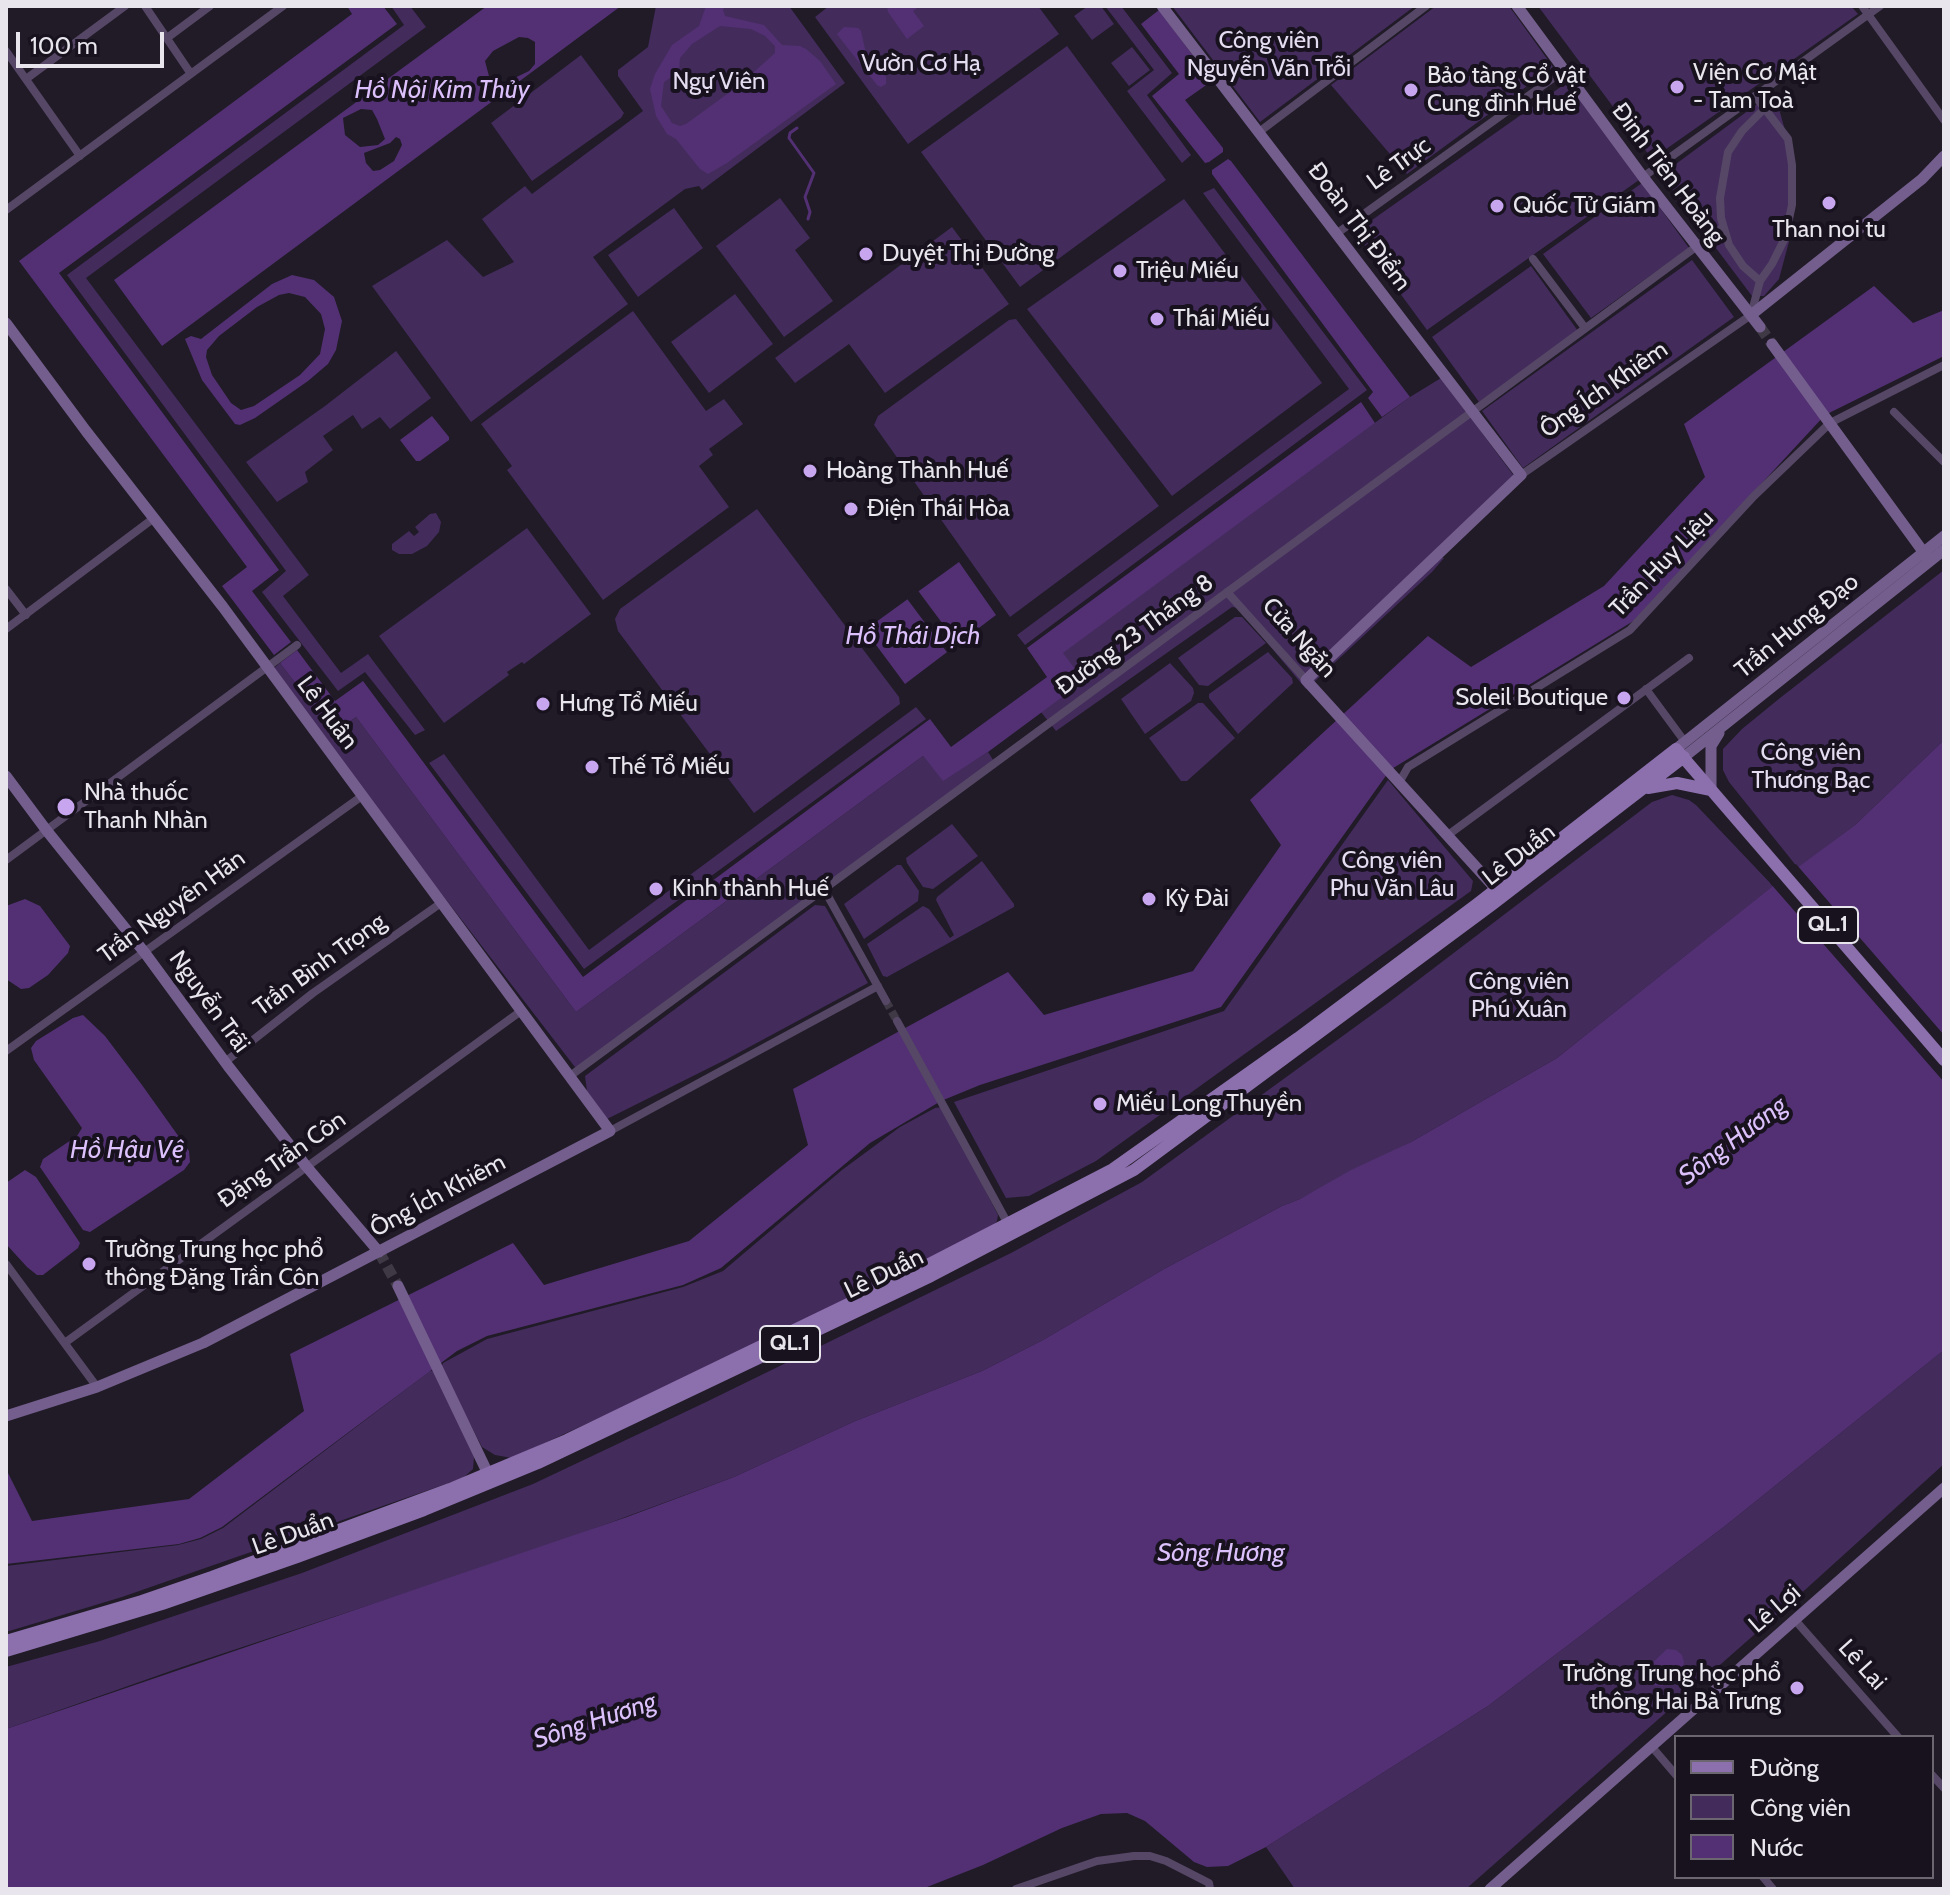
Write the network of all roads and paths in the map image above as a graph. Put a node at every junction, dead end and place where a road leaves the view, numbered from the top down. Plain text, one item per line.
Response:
1 (125, 6) edge
2 (145, 6) edge
3 (210, 6) edge
4 (283, 6) edge
5 (1162, 6) edge
6 (1426, 6) edge
7 (1517, 6) edge
8 (1862, 6) edge
9 (1880, 6) edge
10 (270, 10) edge
11 (1869, 15) junction
12 (167, 38) junction
13 (6, 51) edge
14 (1563, 71) junction
15 (191, 74) junction
16 (26, 79) junction
17 (1755, 96) junction
18 (1765, 108) junction
19 (1944, 120) edge
20 (1259, 132) junction
21 (80, 156) junction
22 (1944, 156) edge
23 (1643, 177) junction
24 (6, 210) edge
25 (1723, 227) junction
26 (1336, 234) junction
27 (1696, 247) junction
28 (1533, 259) dead end
29 (1760, 281) junction
30 (1751, 315) junction
31 (6, 323) edge
32 (1760, 327) tunnel mouth
33 (1585, 328) junction
34 (1772, 344) tunnel mouth
35 (1944, 365) edge
36 (1472, 411) junction
37 (1894, 412) dead end
38 (1828, 419) junction
39 (1944, 462) edge
40 (1521, 475) junction
41 (154, 518) junction
42 (1944, 536) edge
43 (1944, 550) edge
44 (1927, 557) junction
45 (6, 589) edge
46 (1227, 592) junction
47 (26, 615) junction
48 (6, 629) edge
49 (297, 645) dead end
50 (1689, 658) dead end
51 (266, 669) junction
52 (1306, 680) junction
53 (1646, 689) junction
54 (1725, 725) junction
55 (1682, 749) junction
56 (6, 776) edge
57 (1397, 778) junction
58 (1711, 790) junction
59 (1635, 793) junction
60 (362, 796) junction
61 (47, 831) junction
62 (1448, 835) junction
63 (6, 860) edge
64 (824, 889) junction
65 (1500, 893) junction
66 (441, 903) junction
67 (145, 953) junction
68 (878, 986) junction
69 (886, 1001) tunnel mouth
70 (521, 1011) junction
71 (897, 1021) tunnel mouth
72 (6, 1051) edge
73 (1944, 1060) edge
74 (225, 1062) junction
75 (570, 1076) junction
76 (610, 1131) junction
77 (306, 1166) junction
78 (1011, 1229) junction
79 (379, 1252) junction
80 (6, 1264) edge
81 (398, 1286) tunnel mouth
82 (66, 1342) junction
83 (97, 1387) junction
84 (6, 1416) edge
85 (490, 1478) junction
86 (1944, 1488) edge
87 (1795, 1620) junction
88 (6, 1641) edge
89 (6, 1651) edge
90 (1896, 1735) edge
91 (1652, 1747) junction
92 (1674, 1773) edge
93 (1209, 1886) edge
94 (1016, 1889) edge
95 (1490, 1889) edge

1 - 16 street
2 - 12 street
3 - 12 street
4 - 10 street
5 - 20 street, Đoàn Thị Điểm
6 - 20 street
7 - 14 street, Đinh Tiên Hoàng
8 - 11 street
9 - 11 street
10 - 15 street
11 - 17 street
11 - 19 street
12 - 15 street
13 - 16 street
14 - 23 street, Đinh Tiên Hoàng
14 - 26 street, Lê Trực
15 - 21 street
16 - 21 street
17 - 18 street
17 - 23 street
18 - 25 street
18 - 29 street
20 - 26 street, Đoàn Thị Điểm
21 - 24 street
22 - 30 street, Ông Ích Khiêm
23 - 27 street, Đinh Tiên Hoàng
25 - 27 street, Đường 23 Tháng 8
25 - 29 street
26 - 36 street, Đoàn Thị Điểm
27 - 30 street, Đinh Tiên Hoàng
27 - 33 street, Đường 23 Tháng 8
28 - 33 street
29 - 30 street
30 - 32 street, Đinh Tiên Hoàng
30 - 40 street, Ông Ích Khiêm
31 - 41 street, Lê Huân
33 - 36 street, Đường 23 Tháng 8
34 - 38 street
35 - 38 street, Trần Huy Liệu
36 - 40 street, Đoàn Thị Điểm
36 - 46 street, Đường 23 Tháng 8
37 - 39 street
38 - 44 street
38 - 57 street, Trần Huy Liệu
40 - 52 street, Ông Ích Khiêm
41 - 47 street
41 - 51 street, Lê Huân
42 - 44 street, Trần Hưng Đạo
43 - 44 street, Trần Hưng Đạo
44 - 54 street, Trần Hưng Đạo
44 - 55 street, Trần Hưng Đạo
45 - 47 street
46 - 52 street, Cửa Ngăn
46 - 64 street, Đường 23 Tháng 8
47 - 48 street
49 - 51 street
50 - 53 street
51 - 60 street, Lê Huân
51 - 61 street
52 - 57 street, Cửa Ngăn
53 - 55 street
53 - 62 street
54 - 55 street, Trần Hưng Đạo
54 - 58 street
55 - 58 main road, QL.1
55 - 59 main road, Lê Duẩn / QL.1
55 - 65 main road, Lê Duẩn / QL.1
56 - 61 street, Nguyễn Trãi
57 - 62 street
58 - 59 main road, QL.1
58 - 73 main road, QL.1
59 - 65 main road, Lê Duẩn / QL.1
60 - 66 street, Lê Huân
60 - 67 street, Trần Nguyên Hãn
61 - 63 street
61 - 67 street, Nguyễn Trãi
62 - 65 street
64 - 68 street
64 - 75 street, Đường 23 Tháng 8
65 - 78 main road, Lê Duẩn / QL.1
66 - 70 street, Lê Huân
66 - 74 street, Trần Bình Trọng
67 - 72 street, Trần Nguyên Hãn
67 - 74 street, Nguyễn Trãi
68 - 69 street
68 - 76 street, Ông Ích Khiêm
70 - 75 street, Lê Huân
70 - 77 street, Đặng Trần Côn
71 - 78 street
74 - 77 street, Nguyễn Trãi
75 - 76 street, Lê Huân
76 - 79 street, Ông Ích Khiêm
77 - 79 street, Nguyễn Trãi
77 - 82 street, Đặng Trần Côn
78 - 85 main road, Lê Duẩn / QL.1
79 - 83 street, Ông Ích Khiêm
80 - 82 street
81 - 85 street
82 - 83 street
83 - 84 street, Ông Ích Khiêm
85 - 88 main road, Lê Duẩn / QL.1
85 - 89 main road, Lê Duẩn / QL.1
86 - 87 street, Lê Lợi
87 - 90 street, Lê Lai
87 - 91 street, Lê Lợi
91 - 92 street
91 - 95 street, Lê Lợi
93 - 94 street

